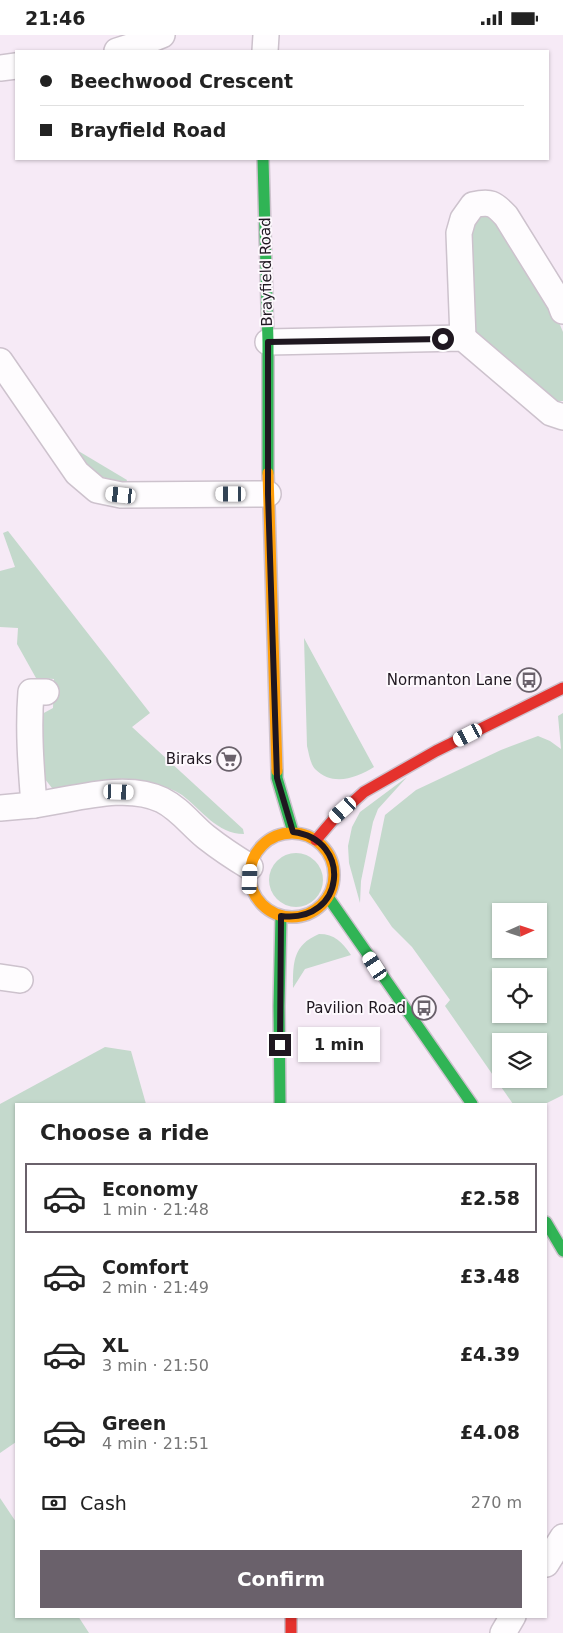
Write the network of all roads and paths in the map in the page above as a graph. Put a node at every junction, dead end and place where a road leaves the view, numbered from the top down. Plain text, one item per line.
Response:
1 (162, 35) edge
2 (266, 35) edge
3 (120, 50) edge
4 (265, 50) edge
5 (15, 66) edge
6 (0, 69) edge
7 (264, 160) edge
8 (563, 311) edge
9 (463, 339) junction
10 (268, 342) junction
11 (0, 361) edge
12 (563, 417) edge
13 (268, 494) junction
14 (563, 689) edge
15 (46, 692) dead end
16 (34, 805) junction
17 (0, 807) edge
18 (293, 832) junction
19 (316, 840) junction
20 (250, 867) junction
21 (328, 897) junction
22 (281, 916) junction
23 (280, 1103) edge
24 (471, 1103) edge
25 (547, 1224) edge
26 (563, 1251) edge
27 (563, 1537) edge
28 (547, 1561) edge
29 (291, 1618) edge
30 (512, 1618) edge
31 (291, 1633) edge
32 (503, 1633) edge

1 - 3 street
2 - 4 street
5 - 6 street
7 - 10 street, Brayfield Road
8 - 9 street
9 - 10 street
9 - 12 street
10 - 13 street, Brayfield Road
11 - 13 street
13 - 18 street, Brayfield Road
14 - 19 street
15 - 16 street
16 - 17 street
16 - 20 street
18 - 19 street
18 - 20 street
19 - 21 street
20 - 22 street
21 - 22 street
21 - 24 street
22 - 23 street
25 - 26 street
27 - 28 street
29 - 31 street
30 - 32 street

